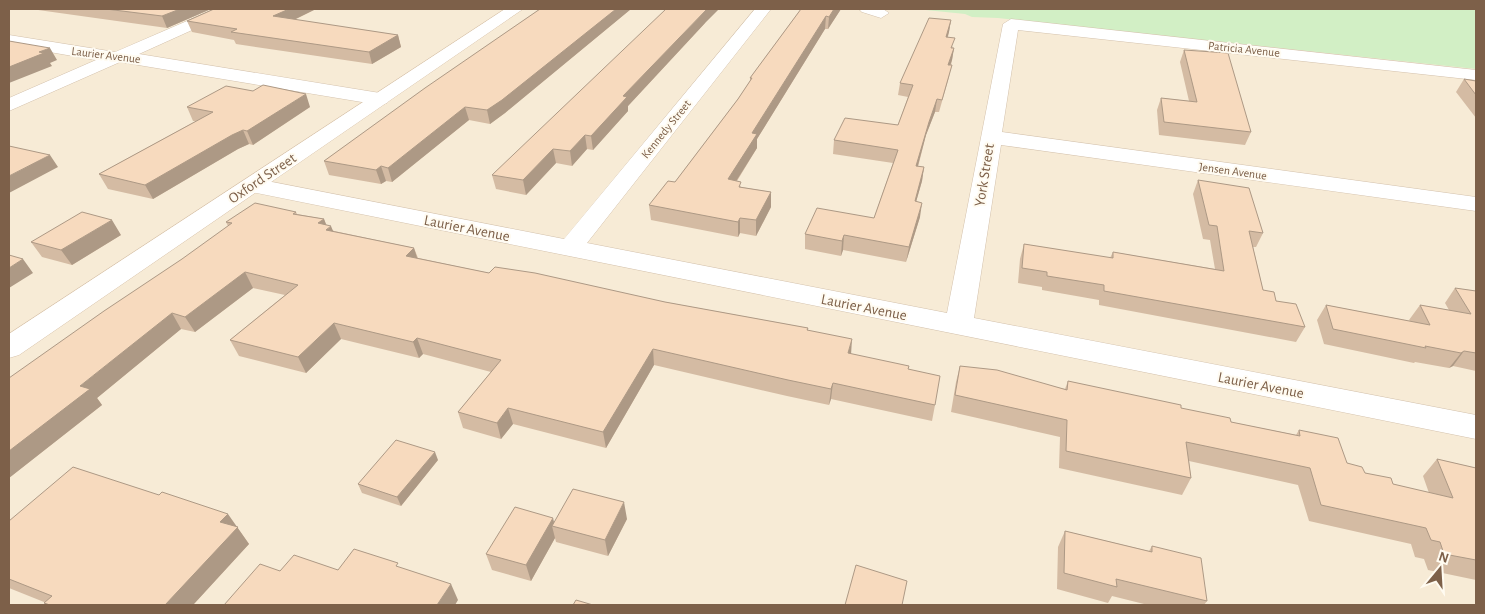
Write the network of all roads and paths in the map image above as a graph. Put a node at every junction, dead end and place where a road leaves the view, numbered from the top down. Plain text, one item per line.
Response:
1 (227, 9) edge
2 (515, 9) edge
3 (763, 9) edge
4 (1011, 24) joint
5 (9, 40) edge
6 (118, 57) junction
7 (1476, 75) edge
8 (380, 99) junction
9 (9, 105) edge
10 (991, 137) junction
11 (252, 185) junction
12 (1476, 204) edge
13 (569, 248) junction
14 (959, 326) junction
15 (9, 348) edge
16 (1476, 427) edge

1 - 6 street
2 - 8 street, Oxford Street
3 - 13 street, Kennedy Street
4 - 7 street, Patricia Avenue
4 - 10 street, York Street
5 - 6 street, Laurier Avenue
6 - 8 street, Laurier Avenue
6 - 9 street
8 - 11 street, Oxford Street
10 - 12 street, Jensen Avenue
10 - 14 street, York Street
11 - 13 street, Laurier Avenue
11 - 15 street, Oxford Street
13 - 14 street, Laurier Avenue
14 - 16 street, Laurier Avenue

